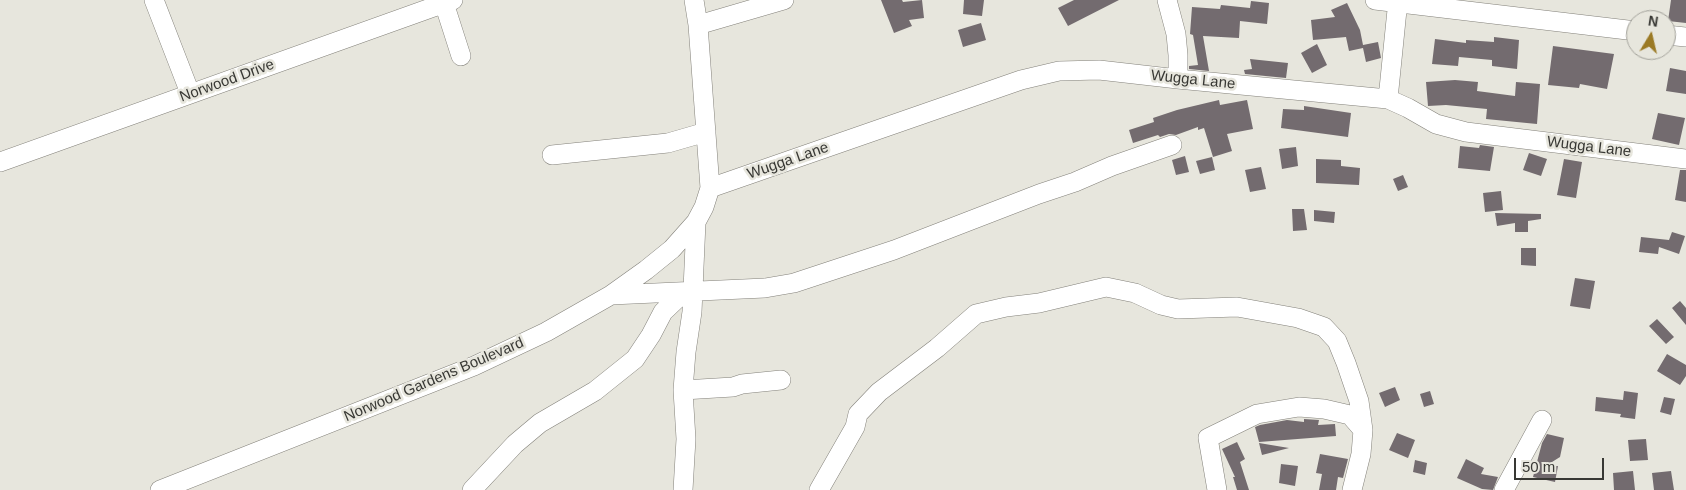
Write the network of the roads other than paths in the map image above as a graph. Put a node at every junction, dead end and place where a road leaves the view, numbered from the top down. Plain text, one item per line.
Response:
1 (154, 0) edge
2 (694, 0) edge
3 (784, 0) edge
4 (1167, 0) edge
5 (1375, 0) edge
6 (1398, 1) edge
7 (449, 2) edge
8 (762, 3) edge
9 (698, 25) junction
10 (1626, 30) edge
11 (461, 56) dead end
12 (1178, 79) junction
13 (190, 93) junction
14 (1388, 99) junction
15 (706, 132) junction
16 (1172, 145) dead end
17 (552, 155) dead end
18 (1686, 159) edge
19 (0, 162) edge
20 (710, 188) junction
21 (696, 222) junction
22 (688, 291) junction
23 (611, 295) junction
24 (781, 380) dead end
25 (683, 390) junction
26 (1542, 420) dead end
27 (1363, 430) junction
28 (160, 490) edge
29 (472, 490) edge
30 (683, 490) edge
31 (819, 490) edge
32 (1217, 490) edge
33 (1352, 490) edge
34 (1504, 490) edge

1 - 13 street
2 - 9 street, Norwood Gardens Boulevard
3 - 8 street
4 - 12 street
5 - 6 street
6 - 10 street
6 - 14 street
7 - 11 street
7 - 13 street, Norwood Drive
8 - 9 street
9 - 15 street, Norwood Gardens Boulevard
12 - 14 street, Wugga Lane
12 - 20 street, Wugga Lane
13 - 19 street, Norwood Drive
14 - 18 street, Wugga Lane
15 - 17 street
15 - 20 street, Norwood Gardens Boulevard
16 - 22 street
20 - 21 street, Norwood Gardens Boulevard
21 - 22 street
21 - 23 street, Norwood Gardens Boulevard
22 - 23 street
22 - 25 street
22 - 29 street
23 - 28 street, Norwood Gardens Boulevard
24 - 25 street
25 - 30 street
26 - 34 street
27 - 31 street
27 - 32 street
27 - 33 street

